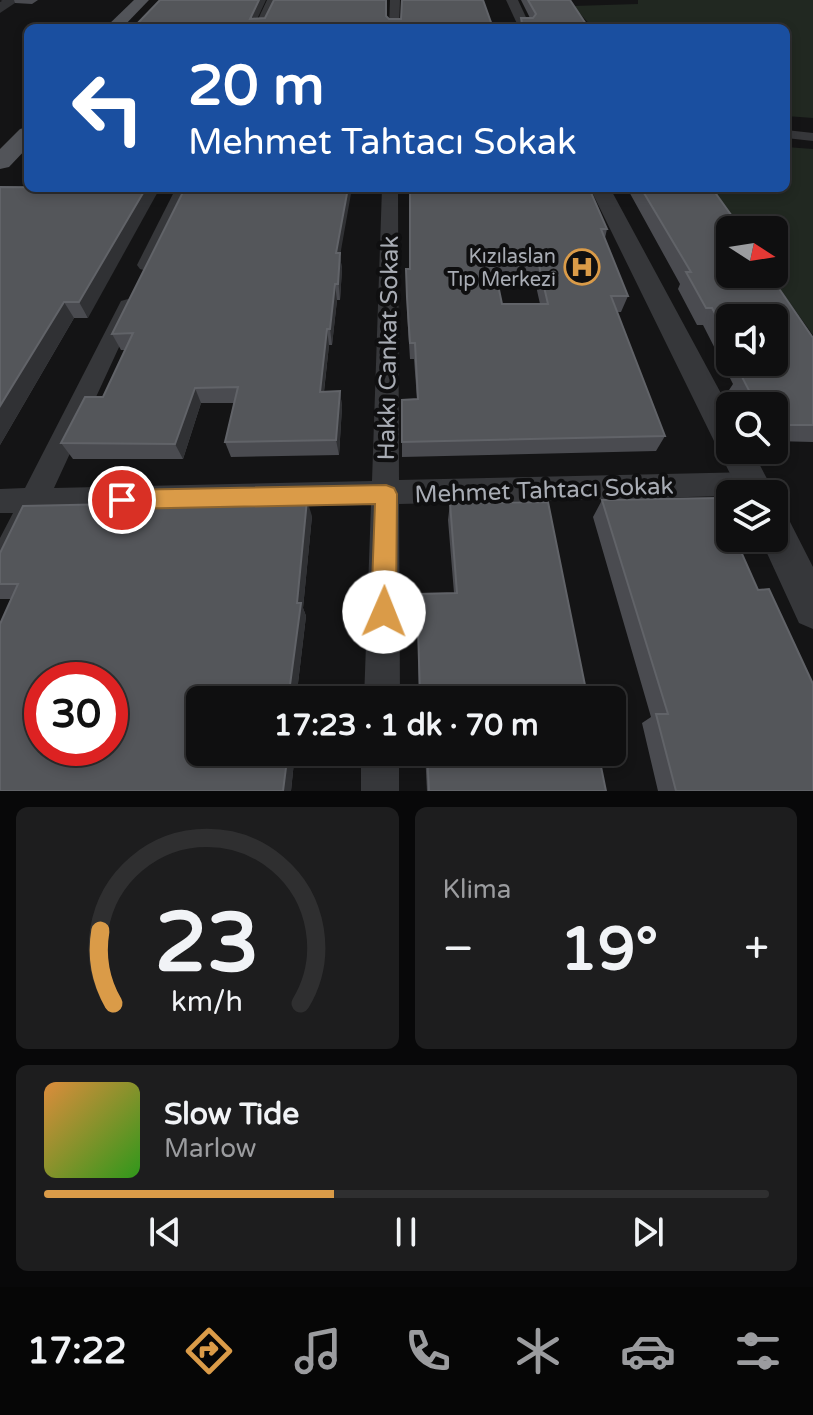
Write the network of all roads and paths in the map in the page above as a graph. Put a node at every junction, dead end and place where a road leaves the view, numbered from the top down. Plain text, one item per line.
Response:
1 (142, 0) edge
2 (155, 0) edge
3 (272, 0) edge
4 (395, 0) edge
5 (512, 0) edge
6 (117, 24) edge
7 (132, 24) edge
8 (261, 24) edge
9 (394, 24) edge
10 (523, 24) edge
11 (24, 114) edge
12 (790, 134) edge
13 (0, 137) edge
14 (813, 137) edge
15 (24, 138) edge
16 (0, 162) edge
17 (182, 192) edge
18 (390, 192) edge
19 (602, 192) edge
20 (716, 413) edge
21 (716, 490) edge
22 (386, 494) junction
23 (0, 501) edge
24 (34, 502) junction
25 (786, 552) edge
26 (0, 570) edge
27 (813, 609) edge
28 (382, 686) edge
29 (380, 766) edge
30 (380, 791) edge

1 - 6 main road
2 - 7 main road
3 - 8 street
4 - 9 street
5 - 10 street
11 - 13 main road
12 - 14 street
15 - 16 main road
17 - 24 street
18 - 22 street, Hakkı Cankat Sokak
19 - 20 street
21 - 22 street, Mehmet Tahtacı Sokak
22 - 24 street, Mehmet Tahtacı Sokak
22 - 28 street, Hakkı Cankat Sokak
23 - 24 street, Mehmet Tahtacı Sokak
24 - 26 street
25 - 27 street
29 - 30 street

